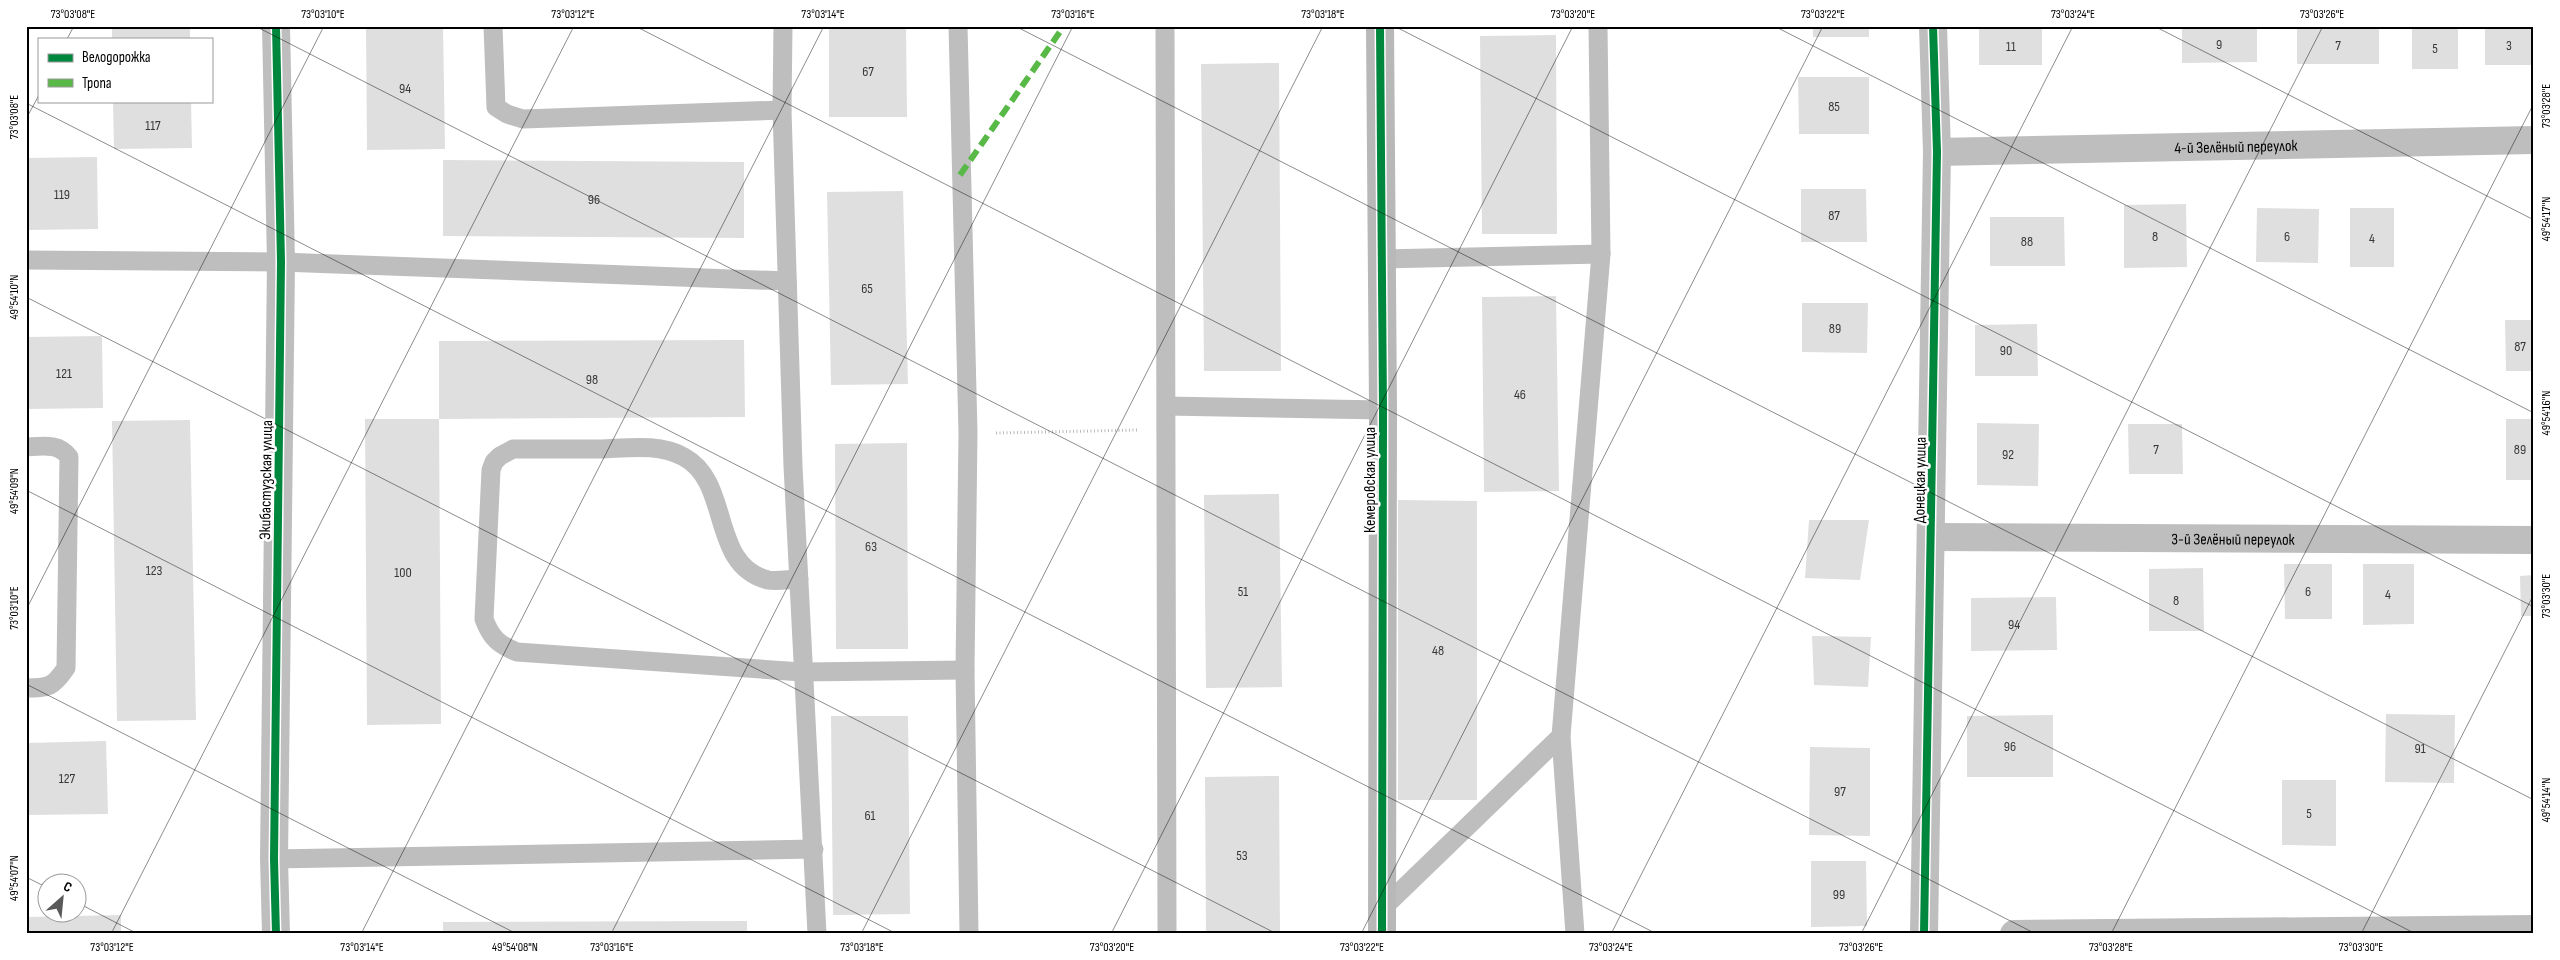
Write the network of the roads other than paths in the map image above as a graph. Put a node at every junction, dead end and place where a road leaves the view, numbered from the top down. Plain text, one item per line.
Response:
1 (276, 26) edge
2 (493, 26) edge
3 (783, 26) edge
4 (958, 26) edge
5 (1165, 26) edge
6 (1380, 26) edge
7 (1598, 26) edge
8 (1933, 26) edge
9 (782, 110) junction
10 (2534, 140) edge
11 (1937, 152) junction
12 (1601, 254) junction
13 (1382, 259) junction
14 (26, 260) edge
15 (282, 262) junction
16 (787, 281) junction
17 (1167, 406) junction
18 (1383, 410) junction
19 (26, 446) edge
20 (1932, 537) junction
21 (2534, 540) edge
22 (799, 579) junction
23 (965, 670) junction
24 (802, 672) junction
25 (26, 688) edge
26 (1561, 736) junction
27 (814, 849) junction
28 (274, 859) junction
29 (1382, 922) edge
30 (2534, 929) edge
31 (276, 934) edge
32 (817, 934) edge
33 (969, 934) edge
34 (1167, 934) edge
35 (1575, 934) edge
36 (1924, 934) edge
37 (2014, 934) edge

1 - 15 street, Экибастузская улица
2 - 9 lane
3 - 9 lane
4 - 23 lane
5 - 17 lane
6 - 13 street, Кемеровская улица
7 - 12 lane
8 - 11 street, Донецкая улица
9 - 16 lane
10 - 11 street, 4-й Зелёный переулок
11 - 20 street, Донецкая улица
12 - 13 lane
12 - 26 lane
13 - 18 street, Кемеровская улица
14 - 15 lane
15 - 16 lane
15 - 28 street, Экибастузская улица
16 - 22 lane
17 - 18 lane
17 - 34 lane
18 - 29 street, Кемеровская улица
19 - 25 lane
20 - 21 street, 3-й Зелёный переулок
20 - 36 street, Донецкая улица
22 - 24 lane
22 - 24 lane
23 - 24 lane
23 - 33 lane
24 - 27 lane
26 - 29 lane
26 - 35 lane
27 - 28 lane
27 - 32 lane
28 - 31 street, Экибастузская улица
30 - 37 street

